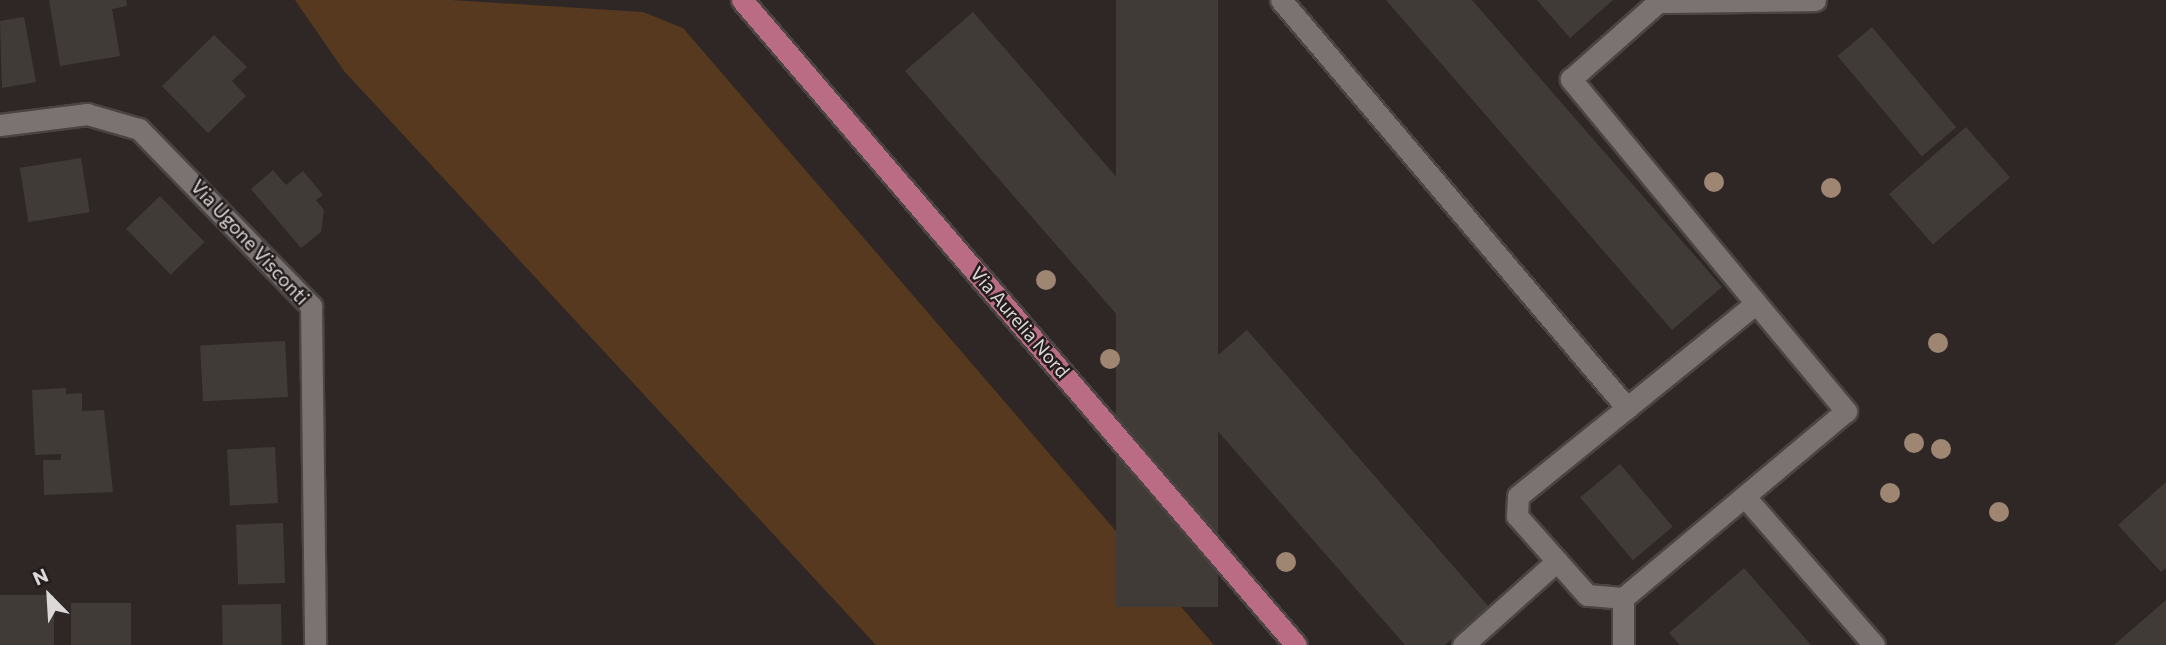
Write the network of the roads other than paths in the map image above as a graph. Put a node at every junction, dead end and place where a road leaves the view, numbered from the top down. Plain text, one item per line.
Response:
1 (742, 0) edge
2 (1281, 0) edge
3 (1815, 0) edge
4 (0, 125) edge
5 (1756, 303) junction
6 (1628, 408) junction
7 (1745, 497) junction
8 (1557, 561) junction
9 (1623, 598) junction
10 (315, 645) edge
11 (1296, 645) edge
12 (1463, 645) edge
13 (1623, 645) edge
14 (1874, 645) edge

1 - 11 main road, Via Aurelia Nord
2 - 6 street
3 - 5 street
4 - 10 street, Via Ugone Visconti
5 - 6 street
5 - 7 street
6 - 8 street
7 - 9 street
7 - 14 street
8 - 9 street
8 - 12 street
9 - 13 street

